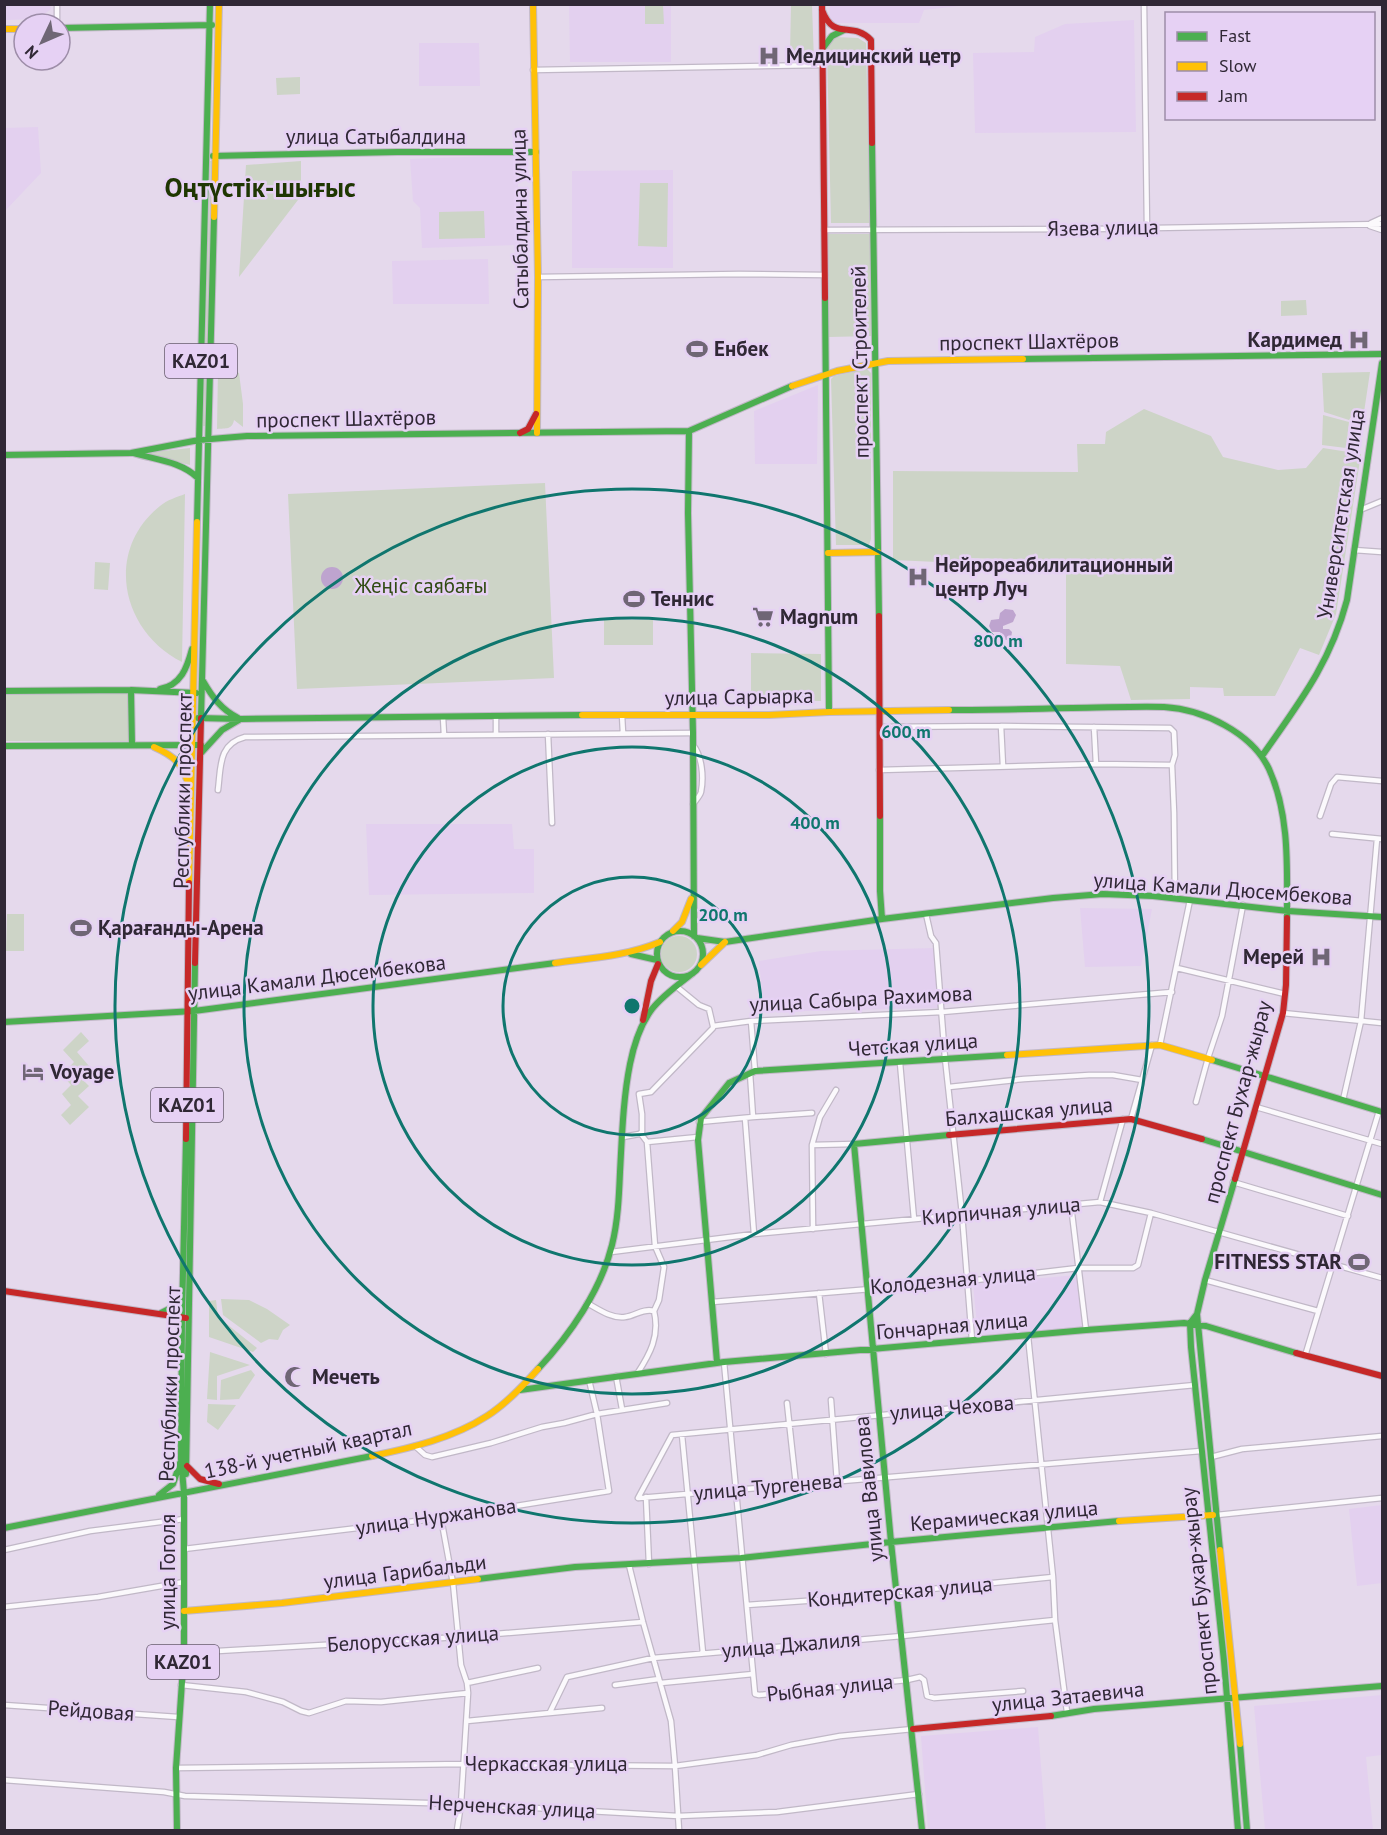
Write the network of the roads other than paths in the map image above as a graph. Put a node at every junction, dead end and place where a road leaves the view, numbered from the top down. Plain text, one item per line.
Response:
1 (210, 4) edge
2 (219, 4) edge
3 (533, 4) edge
4 (1144, 4) edge
5 (822, 7) edge
6 (209, 25) junction
7 (219, 26) junction
8 (72, 28) edge
9 (848, 29) junction
10 (823, 50) junction
11 (824, 65) junction
12 (533, 69) junction
13 (536, 152) junction
14 (206, 155) junction
15 (216, 156) junction
16 (1383, 218) edge
17 (1383, 224) edge
18 (1368, 225) junction
19 (1147, 228) junction
20 (824, 230) junction
21 (875, 230) junction
22 (1383, 230) edge
23 (825, 275) junction
24 (538, 277) junction
25 (1383, 354) edge
26 (875, 362) junction
27 (1383, 363) edge
28 (826, 374) junction
29 (537, 411) junction
30 (689, 431) junction
31 (537, 433) junction
32 (518, 434) junction
33 (207, 439) junction
34 (199, 440) junction
35 (131, 453) junction
36 (4, 455) edge
37 (198, 478) junction
38 (1383, 501) edge
39 (1359, 510) junction
40 (1354, 550) junction
41 (878, 552) junction
42 (1383, 552) edge
43 (828, 553) junction
44 (194, 640) junction
45 (203, 681) junction
46 (135, 690) junction
47 (4, 691) edge
48 (193, 693) junction
49 (202, 693) junction
50 (880, 711) junction
51 (829, 712) junction
52 (692, 714) junction
53 (622, 715) junction
54 (496, 716) junction
55 (443, 717) junction
56 (193, 718) junction
57 (202, 718) junction
58 (241, 719) junction
59 (1001, 726) junction
60 (880, 727) junction
61 (1094, 727) junction
62 (623, 733) junction
63 (693, 733) junction
64 (548, 734) junction
65 (444, 735) junction
66 (496, 735) junction
67 (132, 745) junction
68 (151, 745) junction
69 (192, 745) junction
70 (201, 745) junction
71 (4, 746) edge
72 (201, 753) junction
73 (1262, 756) junction
74 (1096, 764) junction
75 (1172, 765) junction
76 (1003, 766) junction
77 (879, 770) junction
78 (1383, 782) edge
79 (218, 790) dead end
80 (191, 795) junction
81 (1320, 816) dead end
82 (552, 823) dead end
83 (1332, 834) dead end
84 (1380, 839) edge
85 (1374, 865) junction
86 (1383, 866) edge
87 (694, 893) junction
88 (1175, 898) junction
89 (1190, 900) junction
90 (1243, 905) junction
91 (1288, 911) junction
92 (926, 914) junction
93 (1370, 916) junction
94 (1383, 917) edge
95 (882, 919) junction
96 (668, 934) junction
97 (695, 937) junction
98 (660, 942) junction
99 (725, 942) junction
100 (628, 953) junction
101 (658, 962) junction
102 (698, 968) junction
103 (1177, 968) junction
104 (693, 974) junction
105 (1230, 980) junction
106 (676, 987) junction
107 (1172, 992) junction
108 (1285, 994) junction
109 (191, 1011) junction
110 (942, 1012) junction
111 (1283, 1013) junction
112 (1361, 1021) junction
113 (7, 1022) edge
114 (751, 1022) junction
115 (1383, 1023) edge
116 (643, 1024) junction
117 (713, 1026) junction
118 (1152, 1045) junction
119 (1160, 1045) junction
120 (945, 1058) junction
121 (1208, 1058) junction
122 (900, 1063) junction
123 (753, 1072) junction
124 (1265, 1075) junction
125 (1142, 1080) junction
126 (949, 1087) junction
127 (836, 1090) dead end
128 (1343, 1100) junction
129 (1196, 1102) dead end
130 (1256, 1107) junction
131 (1381, 1111) edge
132 (812, 1113) dead end
133 (753, 1117) junction
134 (746, 1118) junction
135 (1123, 1119) junction
136 (1131, 1119) junction
137 (699, 1122) junction
138 (641, 1134) junction
139 (952, 1136) junction
140 (623, 1137) junction
141 (698, 1137) junction
142 (908, 1139) junction
143 (1370, 1140) junction
144 (647, 1142) junction
145 (854, 1144) junction
146 (1383, 1144) edge
147 (812, 1145) junction
148 (1242, 1150) junction
149 (1233, 1182) junction
150 (1356, 1187) junction
151 (1383, 1195) edge
152 (1100, 1202) junction
153 (1071, 1205) junction
154 (1151, 1213) junction
155 (962, 1214) junction
156 (1348, 1216) junction
157 (914, 1219) junction
158 (860, 1224) junction
159 (813, 1229) junction
160 (1220, 1231) junction
161 (754, 1234) junction
162 (706, 1240) junction
163 (655, 1246) junction
164 (610, 1252) junction
165 (1334, 1263) junction
166 (1078, 1268) junction
167 (1383, 1278) edge
168 (1205, 1280) junction
169 (968, 1281) junction
170 (866, 1288) junction
171 (4, 1291) edge
172 (819, 1293) junction
173 (182, 1298) junction
174 (712, 1302) junction
175 (587, 1304) junction
176 (654, 1311) junction
177 (1318, 1311) junction
178 (159, 1314) junction
179 (185, 1318) junction
180 (1193, 1324) junction
181 (182, 1327) junction
182 (1086, 1330) junction
183 (1028, 1336) junction
184 (972, 1340) junction
185 (873, 1350) junction
186 (826, 1354) junction
187 (1305, 1356) junction
188 (720, 1362) junction
189 (637, 1374) junction
190 (616, 1376) junction
191 (1383, 1376) edge
192 (589, 1380) junction
193 (1195, 1385) junction
194 (520, 1390) junction
195 (831, 1400) dead end
196 (1035, 1400) junction
197 (668, 1403) dead end
198 (787, 1403) dead end
199 (622, 1409) junction
200 (597, 1414) junction
201 (878, 1415) junction
202 (833, 1420) junction
203 (790, 1424) junction
204 (730, 1430) junction
205 (682, 1435) junction
206 (1383, 1436) edge
207 (415, 1446) junction
208 (1201, 1451) junction
209 (1211, 1457) junction
210 (181, 1459) junction
211 (1041, 1464) junction
212 (187, 1466) junction
213 (885, 1478) junction
214 (837, 1482) junction
215 (228, 1485) junction
216 (796, 1485) junction
217 (735, 1491) junction
218 (184, 1493) junction
219 (688, 1494) junction
220 (646, 1497) junction
221 (1383, 1498) edge
222 (150, 1500) junction
223 (1208, 1515) junction
224 (1217, 1515) junction
225 (441, 1518) junction
226 (184, 1519) junction
227 (4, 1528) edge
228 (1047, 1528) junction
229 (891, 1542) junction
230 (184, 1549) junction
231 (4, 1550) edge
232 (741, 1558) junction
233 (694, 1561) junction
234 (649, 1564) junction
235 (629, 1565) junction
236 (1053, 1577) junction
237 (184, 1582) junction
238 (453, 1583) junction
239 (896, 1592) junction
240 (747, 1605) junction
241 (4, 1607) edge
242 (184, 1611) junction
243 (1055, 1620) junction
244 (643, 1622) junction
245 (902, 1636) junction
246 (459, 1637) junction
247 (750, 1649) junction
248 (184, 1653) junction
249 (703, 1653) junction
250 (653, 1658) junction
251 (538, 1668) dead end
252 (753, 1674) junction
253 (907, 1680) junction
254 (660, 1681) junction
255 (467, 1683) junction
256 (181, 1685) junction
257 (615, 1685) dead end
258 (1383, 1686) edge
259 (1023, 1691) dead end
260 (468, 1693) junction
261 (1236, 1698) junction
262 (1227, 1699) junction
263 (4, 1705) edge
264 (602, 1708) dead end
265 (550, 1712) junction
266 (1066, 1712) junction
267 (178, 1717) junction
268 (467, 1721) junction
269 (913, 1729) junction
270 (464, 1764) junction
271 (675, 1766) junction
272 (176, 1768) junction
273 (4, 1780) edge
274 (919, 1794) junction
275 (176, 1795) junction
276 (461, 1804) junction
277 (678, 1816) junction
278 (1237, 1829) edge
279 (177, 1830) edge
280 (457, 1830) edge
281 (679, 1830) edge
282 (922, 1830) edge
283 (1247, 1830) edge

1 - 6 main road, Республики проспект / KАZ01
2 - 7 main road, Республики проспект / KАZ01
3 - 12 main road, Сатыбалдина улица
4 - 19 street
5 - 9 main road, проспект Строителей
5 - 10 main road, проспект Строителей
6 - 7 main road
6 - 8 main road
6 - 14 main road, Республики проспект / KАZ01
7 - 15 main road, Республики проспект / KАZ01
9 - 10 main road
9 - 21 main road, проспект Строителей
10 - 11 main road, проспект Строителей
11 - 12 street
11 - 20 main road, проспект Строителей
12 - 13 main road, Сатыбалдина улица
13 - 15 main road, улица Сатыбалдина
13 - 24 main road, Сатыбалдина улица
14 - 15 main road
14 - 34 main road, Республики проспект / KАZ01
15 - 33 main road, Республики проспект / KАZ01
16 - 18 street
17 - 18 street, Язева улица
18 - 19 street, Язева улица
18 - 22 street
19 - 21 street, Язева улица
20 - 21 street, Язева улица
20 - 23 main road, проспект Строителей
21 - 26 main road, проспект Строителей
23 - 24 street
23 - 28 main road, проспект Строителей
24 - 29 main road, Сатыбалдина улица
25 - 26 main road, проспект Шахтёров
26 - 28 main road, проспект Шахтёров
26 - 41 main road, проспект Строителей
27 - 39 main road, Университетская улица
28 - 30 main road, проспект Шахтёров
28 - 43 main road, проспект Строителей
29 - 31 main road, Сатыбалдина улица
29 - 32 main road
30 - 31 main road, проспект Шахтёров
30 - 52 main road
31 - 32 main road, проспект Шахтёров
32 - 33 main road, проспект Шахтёров
33 - 34 main road, проспект Шахтёров
33 - 45 main road, Республики проспект / KАZ01
34 - 35 main road, проспект Шахтёров
34 - 37 main road, Республики проспект / KАZ01
35 - 36 main road, проспект Шахтёров
35 - 37 main road
37 - 44 main road, Республики проспект / KАZ01
38 - 39 street
39 - 40 main road, Университетская улица
40 - 42 street
40 - 73 main road, Университетская улица
41 - 43 main road
41 - 50 main road, проспект Строителей
43 - 51 main road, проспект Строителей
44 - 46 main road
44 - 48 main road, Республики проспект / KАZ01
45 - 49 main road, Республики проспект / KАZ01
45 - 58 main road
46 - 47 main road
46 - 48 main road
46 - 67 main road
48 - 49 main road
48 - 56 main road, Республики проспект / KАZ01
49 - 57 main road, Республики проспект / KАZ01
50 - 51 main road, улица Сарыарка
50 - 60 main road
50 - 73 main road, улица Сарыарка
51 - 52 main road, улица Сарыарка
52 - 53 main road, улица Сарыарка
52 - 63 main road
53 - 54 main road, улица Сарыарка
53 - 62 street
54 - 55 main road, улица Сарыарка
54 - 66 street
55 - 58 main road, улица Сарыарка
55 - 65 street
56 - 57 main road, улица Сарыарка
56 - 69 main road, Республики проспект / KАZ01
57 - 58 main road, улица Сарыарка
57 - 70 main road, Республики проспект / KАZ01
58 - 72 main road
59 - 60 street
59 - 61 street
59 - 76 street
60 - 77 main road
61 - 74 street
61 - 75 street
62 - 63 street
62 - 64 street
63 - 87 main road
64 - 66 street
64 - 82 street
65 - 66 street
65 - 79 street
67 - 68 main road
67 - 71 main road
68 - 69 main road
68 - 80 main road
69 - 70 main road
69 - 80 main road, Республики проспект / KАZ01
70 - 72 main road, Республики проспект / KАZ01
72 - 109 main road, Республики проспект / KАZ01
73 - 91 main road, проспект Бухар-жырау
74 - 75 street
74 - 76 street
75 - 88 street
76 - 77 street
77 - 95 main road
78 - 81 street
80 - 109 main road, Республики проспект / KАZ01
83 - 84 street
84 - 85 street
85 - 86 street
85 - 93 street
87 - 96 main road
87 - 97 main road
88 - 89 main road, улица Камали Дюсембекова
88 - 92 main road, улица Камали Дюсембекова
89 - 90 main road, улица Камали Дюсембекова
89 - 103 street
90 - 91 main road, улица Камали Дюсембекова
90 - 105 street
91 - 93 main road, улица Камали Дюсембекова
91 - 108 main road, проспект Бухар-жырау
92 - 95 main road, улица Камали Дюсембекова
92 - 110 street
93 - 94 main road, улица Камали Дюсембекова
93 - 112 street
95 - 99 main road, улица Камали Дюсембекова
96 - 97 main road
96 - 98 main road
97 - 99 main road, улица Камали Дюсембекова
97 - 102 main road
98 - 100 main road
98 - 101 main road
99 - 102 main road
100 - 101 main road
100 - 109 main road, улица Камали Дюсембекова
101 - 104 main road
101 - 116 main road
102 - 104 main road
103 - 105 street
103 - 107 street
104 - 106 main road
105 - 108 street
105 - 121 street
106 - 116 main road
106 - 117 street
107 - 110 street, улица Сабыра Рахимова
107 - 119 street
108 - 111 main road, проспект Бухар-жырау
109 - 113 main road, улица Камали Дюсембекова
109 - 173 main road, Республики проспект / KАZ01
109 - 179 main road, Республики проспект / KАZ01
110 - 114 street, улица Сабыра Рахимова
110 - 120 street
111 - 112 street
111 - 124 main road, проспект Бухар-жырау
112 - 115 street
112 - 128 street
114 - 117 street, улица Сабыра Рахимова
114 - 123 street
116 - 140 main road
117 - 138 street
118 - 119 main road, Четская улица
118 - 120 main road, Четская улица
118 - 125 street
119 - 121 main road, Четская улица
120 - 122 main road, Четская улица
120 - 126 street
121 - 124 main road, Четская улица
121 - 129 street
122 - 123 main road, Четская улица
122 - 142 street
123 - 133 street
123 - 137 main road, Четская улица
124 - 128 main road, Четская улица
124 - 130 main road, проспект Бухар-жырау
125 - 126 street
125 - 136 street
126 - 139 street
127 - 147 street
128 - 131 main road, Четская улица
130 - 143 street
130 - 148 main road, проспект Бухар-жырау
131 - 143 street
132 - 133 street
133 - 134 street
134 - 137 street
134 - 161 street
135 - 136 main road, Балхашская улица
135 - 139 main road, Балхашская улица
135 - 152 street
136 - 148 main road, Балхашская улица
137 - 141 main road
138 - 140 street
138 - 144 street
139 - 142 main road, Балхашская улица
139 - 155 street
140 - 164 main road
141 - 144 street
141 - 162 main road
142 - 145 main road, Балхашская улица
142 - 157 street
143 - 146 street
143 - 150 street
144 - 163 street
145 - 147 street, Балхашская улица
145 - 158 main road, улица Вавилова
147 - 159 street
148 - 149 main road, проспект Бухар-жырау
148 - 150 main road, Балхашская улица
149 - 156 street
149 - 160 main road, проспект Бухар-жырау
150 - 151 main road, Балхашская улица
150 - 156 street
152 - 153 street, Кирпичная улица
152 - 154 street, Кирпичная улица
153 - 155 street, Кирпичная улица
153 - 166 street
154 - 160 street, Кирпичная улица
154 - 166 street, Колодезная улица
155 - 157 street, Кирпичная улица
155 - 169 street
156 - 165 street
157 - 158 street, Кирпичная улица
158 - 159 street, Кирпичная улица
158 - 170 main road, улица Вавилова
159 - 161 street, Кирпичная улица
160 - 165 street, Кирпичная улица
160 - 168 main road, проспект Бухар-жырау
161 - 162 street, Кирпичная улица
162 - 163 street, Кирпичная улица
162 - 174 main road
163 - 164 street, Кирпичная улица
163 - 176 street
164 - 175 main road
165 - 167 street, Кирпичная улица
165 - 177 street
166 - 169 street, Колодезная улица
166 - 182 street
168 - 177 street
168 - 180 main road, проспект Бухар-жырау
169 - 170 street, Колодезная улица
169 - 184 street
170 - 172 street, Колодезная улица
170 - 185 main road, улица Вавилова
171 - 178 main road
172 - 174 street, Колодезная улица
172 - 186 street
173 - 178 main road
173 - 179 main road, Республики проспект / KАZ01
174 - 188 main road
175 - 176 street
175 - 194 main road
176 - 189 street
177 - 187 street
178 - 179 main road
178 - 181 main road
179 - 181 main road, Республики проспект / KАZ01
179 - 212 main road, Республики проспект / KАZ01
180 - 182 main road, Гончарная улица
180 - 187 main road, Гончарная улица
180 - 193 main road, проспект Бухар-жырау
180 - 209 main road, проспект Бухар-жырау
181 - 210 main road, Республики проспект / KАZ01
182 - 183 main road, Гончарная улица
183 - 184 main road, Гончарная улица
183 - 196 street
184 - 185 main road, Гончарная улица
185 - 186 main road, Гончарная улица
185 - 201 main road, улица Вавилова
186 - 188 main road, Гончарная улица
187 - 191 main road, Гончарная улица
188 - 189 main road, Гончарная улица
188 - 204 street
189 - 190 main road, Гончарная улица
190 - 192 main road, Гончарная улица
190 - 199 street
192 - 194 main road, Гончарная улица
192 - 200 street, улица Нуржанова
193 - 196 street, улица Чехова
193 - 208 main road, проспект Бухар-жырау
194 - 207 main road, 138-й учетный квартал
195 - 202 street
196 - 201 street, улица Чехова
196 - 211 street
197 - 199 street
198 - 203 street
199 - 200 street
200 - 207 street
200 - 225 street, улица Нуржанова
201 - 202 street, улица Чехова
201 - 213 main road, улица Вавилова
202 - 203 street, улица Чехова
202 - 214 street
203 - 204 street, улица Чехова
203 - 216 street
204 - 205 street, улица Чехова
204 - 217 street
205 - 219 street
205 - 220 street, улица Тургенева
206 - 209 street
207 - 215 main road, 138-й учетный квартал
208 - 211 street, улица Тургенева
208 - 223 main road, проспект Бухар-жырау
209 - 224 main road, проспект Бухар-жырау
210 - 218 main road, Республики проспект / KАZ01
210 - 222 main road
211 - 213 street, улица Тургенева
211 - 228 street
212 - 215 main road
212 - 218 main road, Республики проспект / KАZ01
213 - 214 street, улица Тургенева
213 - 229 main road, улица Вавилова
214 - 216 street, улица Тургенева
215 - 218 main road, 138-й учетный квартал
216 - 217 street, улица Тургенева
217 - 219 street, улица Тургенева
217 - 232 street
218 - 222 main road, 138-й учетный квартал
218 - 226 main road, улица Гоголя / KАZ01
219 - 220 street, улица Тургенева
219 - 233 street
220 - 234 street
221 - 224 street, Керамическая улица
222 - 227 main road, 138-й учетный квартал
223 - 224 main road, Керамическая улица
223 - 228 main road, Керамическая улица
223 - 262 main road, проспект Бухар-жырау
224 - 261 main road, проспект Бухар-жырау
225 - 230 street, улица Нуржанова
225 - 238 street
226 - 230 main road, улица Гоголя / KАZ01
226 - 231 street
228 - 229 main road, Керамическая улица
228 - 236 street
229 - 232 main road, Керамическая улица
229 - 239 main road, улица Вавилова
230 - 237 main road, улица Гоголя / KАZ01
232 - 233 main road, Керамическая улица
232 - 240 street
233 - 234 main road, Керамическая улица
233 - 249 street
234 - 235 main road, Керамическая улица
235 - 238 main road, улица Гарибальди
235 - 244 street
236 - 239 street, Кондитерская улица
236 - 243 street
237 - 241 street
237 - 242 main road, улица Гоголя / KАZ01
238 - 242 main road, улица Гарибальди
238 - 246 street
239 - 240 street, Кондитерская улица
239 - 245 main road, улица Вавилова
240 - 247 street
242 - 248 main road, улица Гоголя / KАZ01
243 - 245 street, улица Джалиля
243 - 266 street
244 - 246 street, Белорусская улица
244 - 250 street
245 - 247 street, улица Джалиля
245 - 253 main road, улица Вавилова
246 - 248 street, Белорусская улица
246 - 255 street
247 - 249 street, улица Джалиля
247 - 252 street
248 - 256 main road, улица Гоголя / KАZ01
249 - 250 street, улица Джалиля
250 - 254 street
250 - 265 street, улица Джалиля
251 - 255 street
252 - 253 street, Рыбная улица
252 - 254 street
253 - 259 street
253 - 269 main road, улица Вавилова
254 - 257 street
254 - 271 street
255 - 260 street
256 - 260 street
256 - 267 main road, улица Гоголя / KАZ01
258 - 261 main road, улица Затаевича
260 - 268 street
261 - 262 main road, улица Затаевича
261 - 283 main road, проспект Бухар-жырау
262 - 266 main road, улица Затаевича
262 - 278 main road, проспект Бухар-жырау
263 - 267 street, Рейдовая
264 - 265 street
265 - 268 street
266 - 269 main road, улица Затаевича
267 - 272 main road, улица Гоголя / KАZ01
268 - 270 street
269 - 271 street, Черкасская улица
269 - 274 main road, улица Вавилова
270 - 271 street, Черкасская улица
270 - 272 street, Черкасская улица
270 - 276 street
271 - 277 street
272 - 275 main road, улица Гоголя / KАZ01
273 - 275 street, Нерченская улица
274 - 277 street, Нерченская улица
274 - 282 main road, улица Вавилова
275 - 276 street, Нерченская улица
275 - 279 main road, улица Гоголя / KАZ01
276 - 277 street, Нерченская улица
276 - 280 street
277 - 281 street

